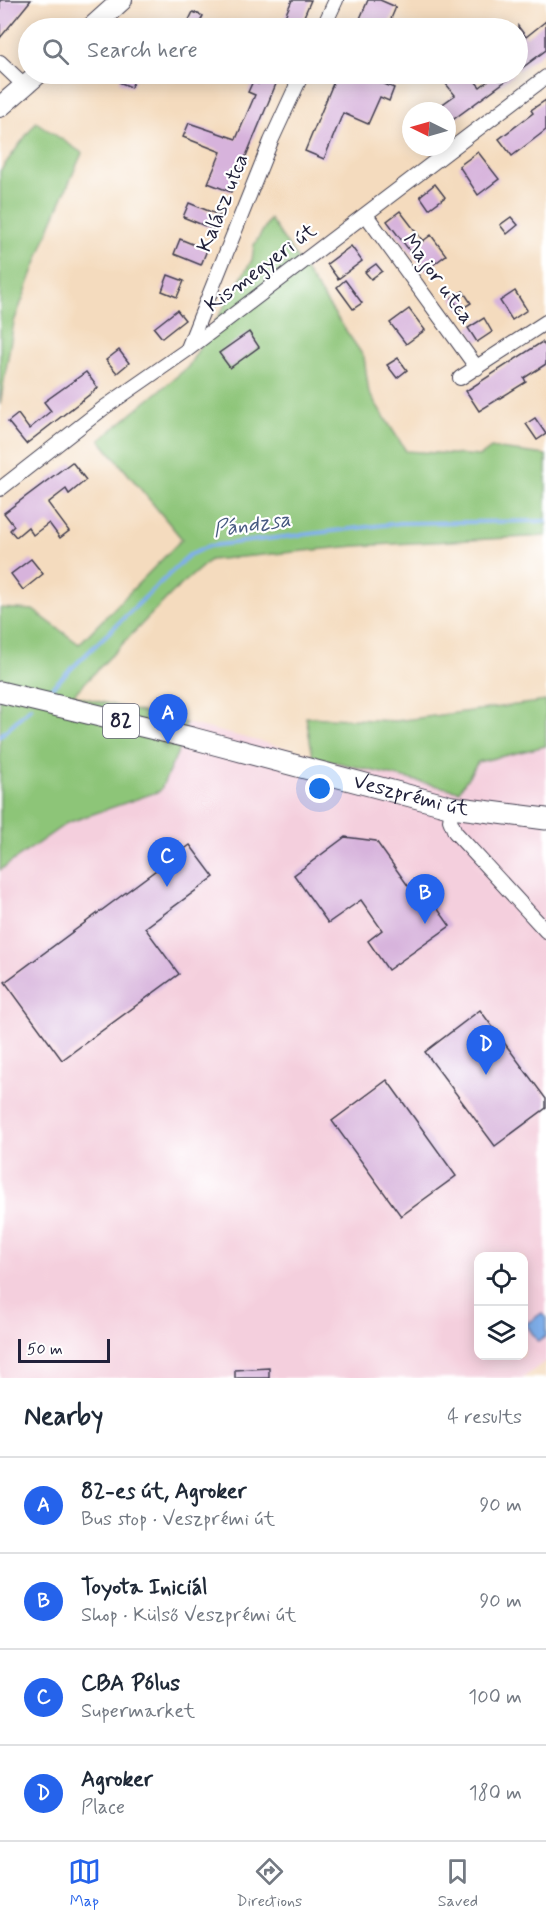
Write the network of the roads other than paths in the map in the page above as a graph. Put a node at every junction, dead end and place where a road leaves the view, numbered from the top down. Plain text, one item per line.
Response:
1 (122, 0) edge
2 (336, 0) edge
3 (102, 18) edge
4 (328, 18) edge
5 (0, 62) edge
6 (18, 72) edge
7 (546, 77) edge
8 (25, 84) edge
9 (297, 84) edge
10 (0, 107) edge
11 (366, 215) junction
12 (546, 322) edge
13 (187, 350) junction
14 (477, 368) junction
15 (460, 378) dead end
16 (0, 489) edge
17 (5, 693) edge
18 (452, 807) junction
19 (546, 819) edge
20 (546, 931) edge

1 - 3 main road
2 - 4 street
5 - 6 street
7 - 11 street, Kismegyeri út
8 - 10 main road
9 - 13 street, Kalász utca
11 - 13 street, Kismegyeri út
11 - 14 street, Major utca
12 - 14 street
13 - 16 street, Kismegyeri út
14 - 15 street
17 - 18 main road, Veszprémi út / 82
18 - 19 main road, Veszprémi út / 82
18 - 20 street

